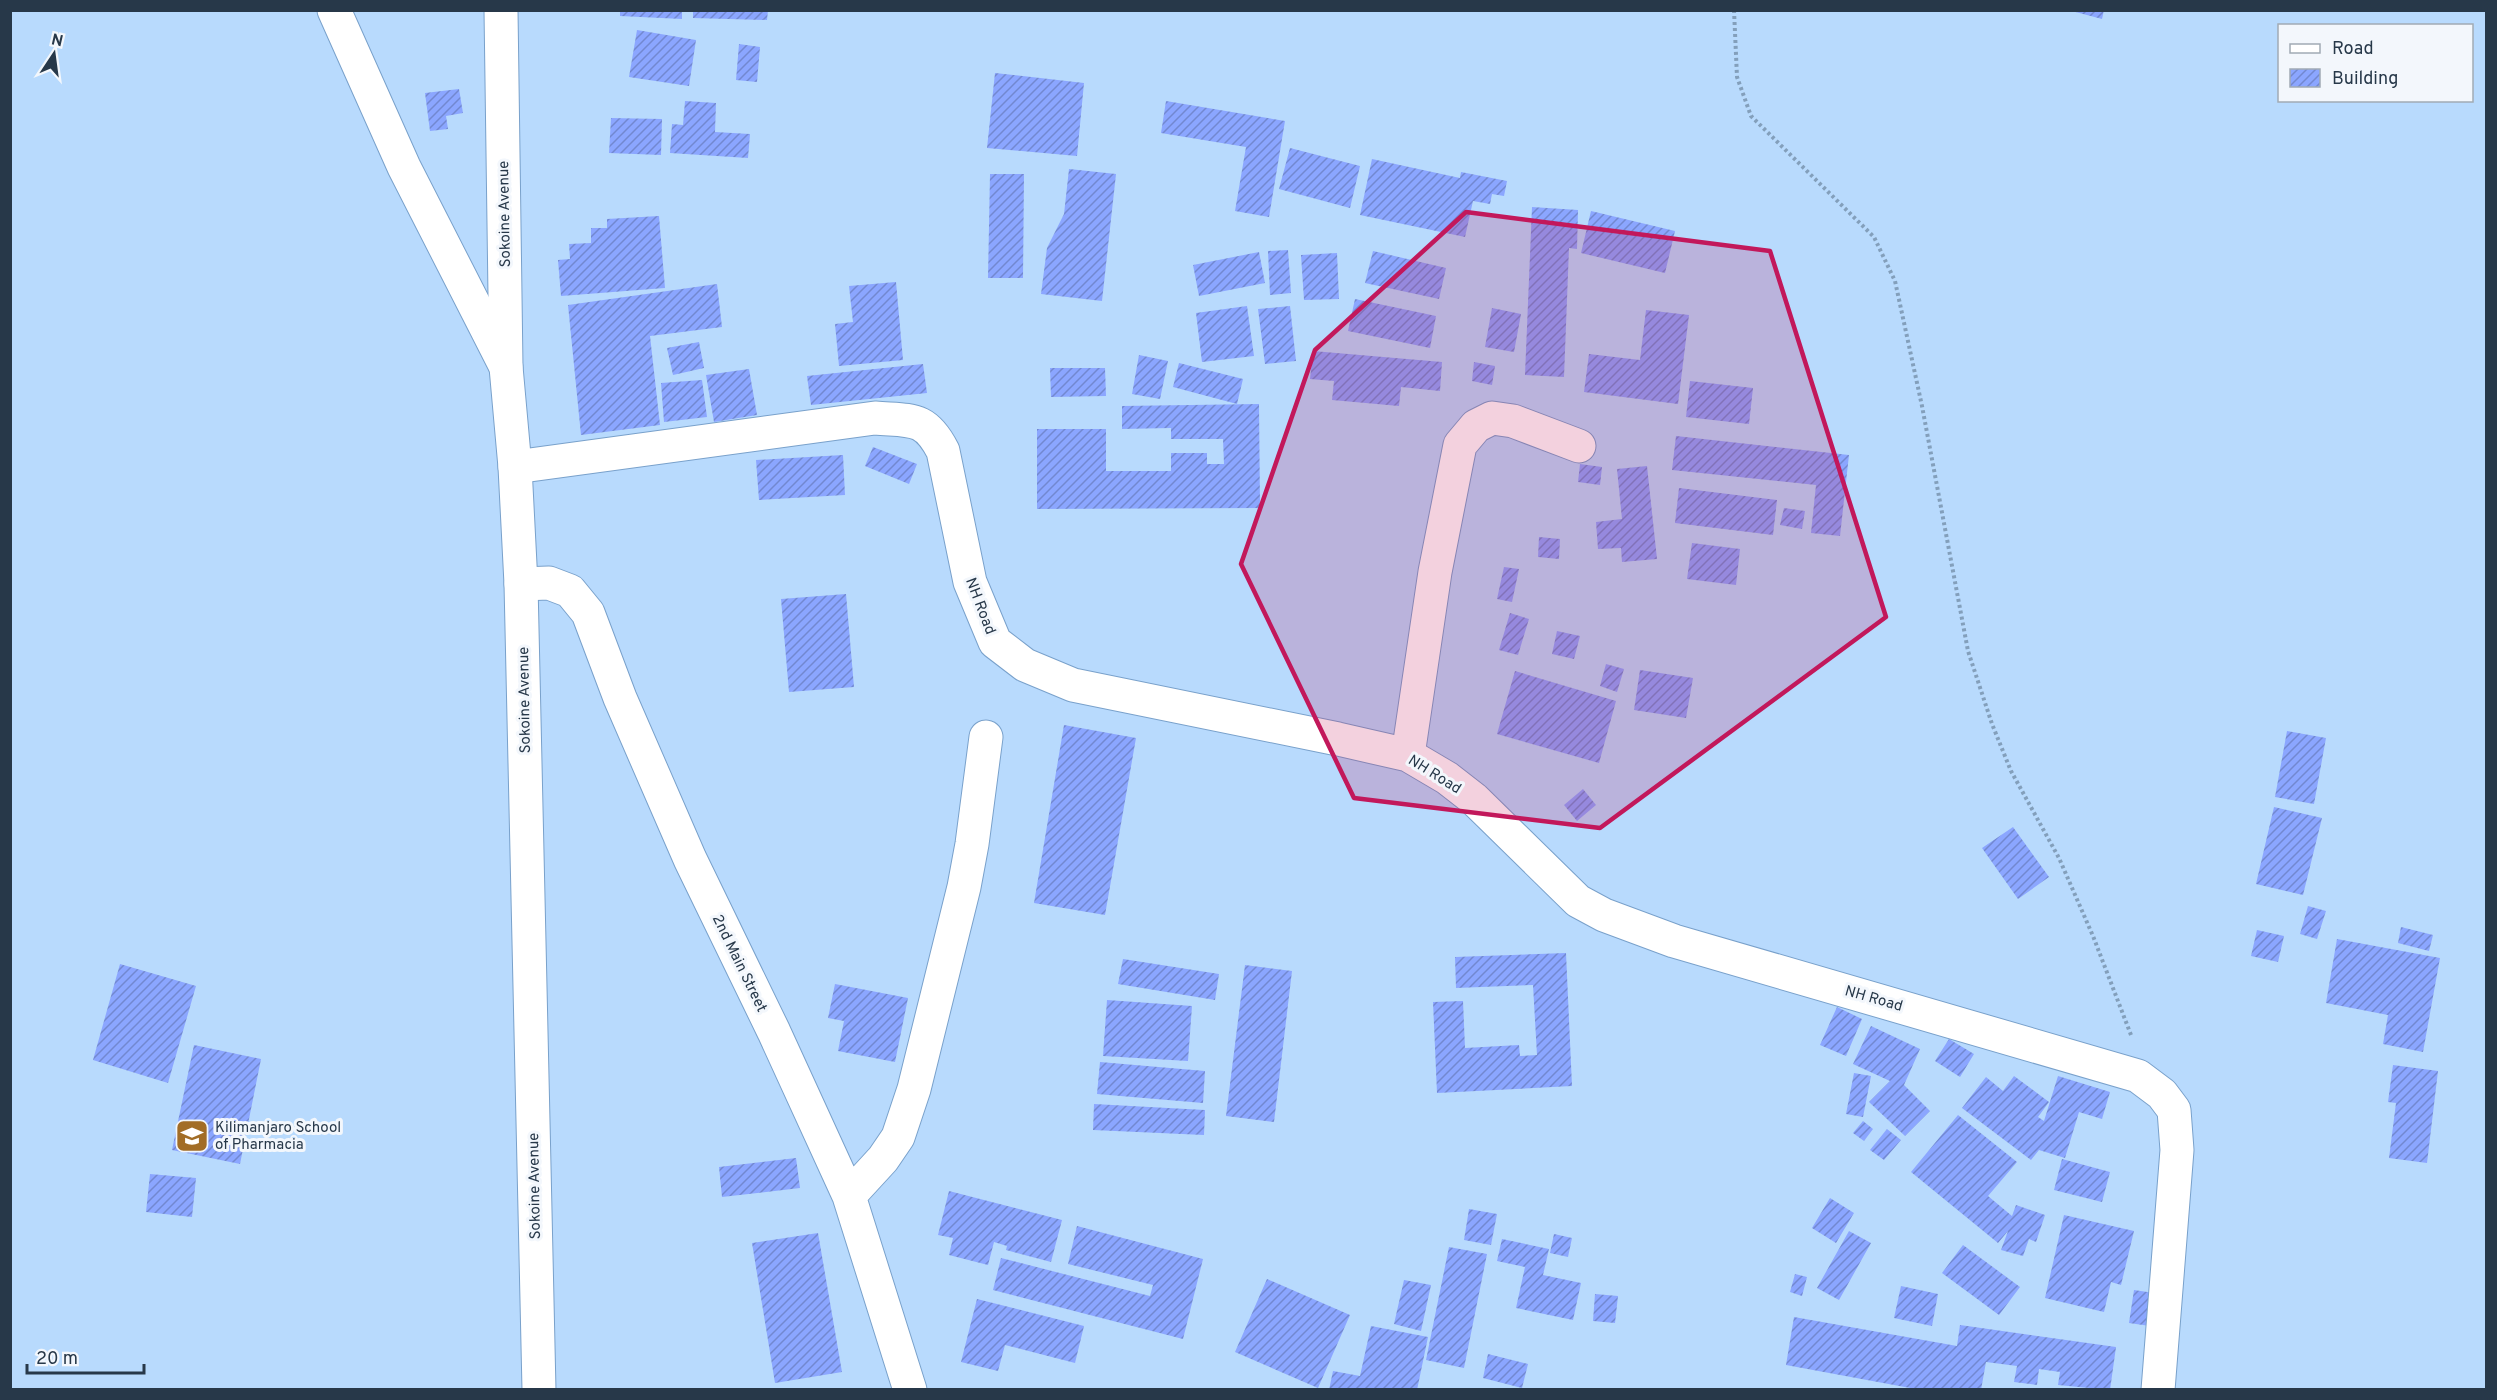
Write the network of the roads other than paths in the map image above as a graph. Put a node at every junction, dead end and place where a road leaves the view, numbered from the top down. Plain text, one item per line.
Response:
1 (334, 10) edge
2 (501, 10) edge
3 (506, 367) junction
4 (1579, 446) dead end
5 (515, 467) junction
6 (521, 584) junction
7 (986, 737) dead end
8 (1408, 756) junction
9 (849, 1196) junction
10 (538, 1389) edge
11 (910, 1389) edge
12 (2158, 1389) edge

1 - 3 street
2 - 3 street, Sokoine Avenue
3 - 5 street, Sokoine Avenue
4 - 8 street
5 - 6 street, Sokoine Avenue
5 - 8 street, NH Road
6 - 9 street, 2nd Main Street
6 - 10 street, Sokoine Avenue
7 - 9 street
8 - 12 street, NH Road
9 - 11 street, 2nd Main Street

